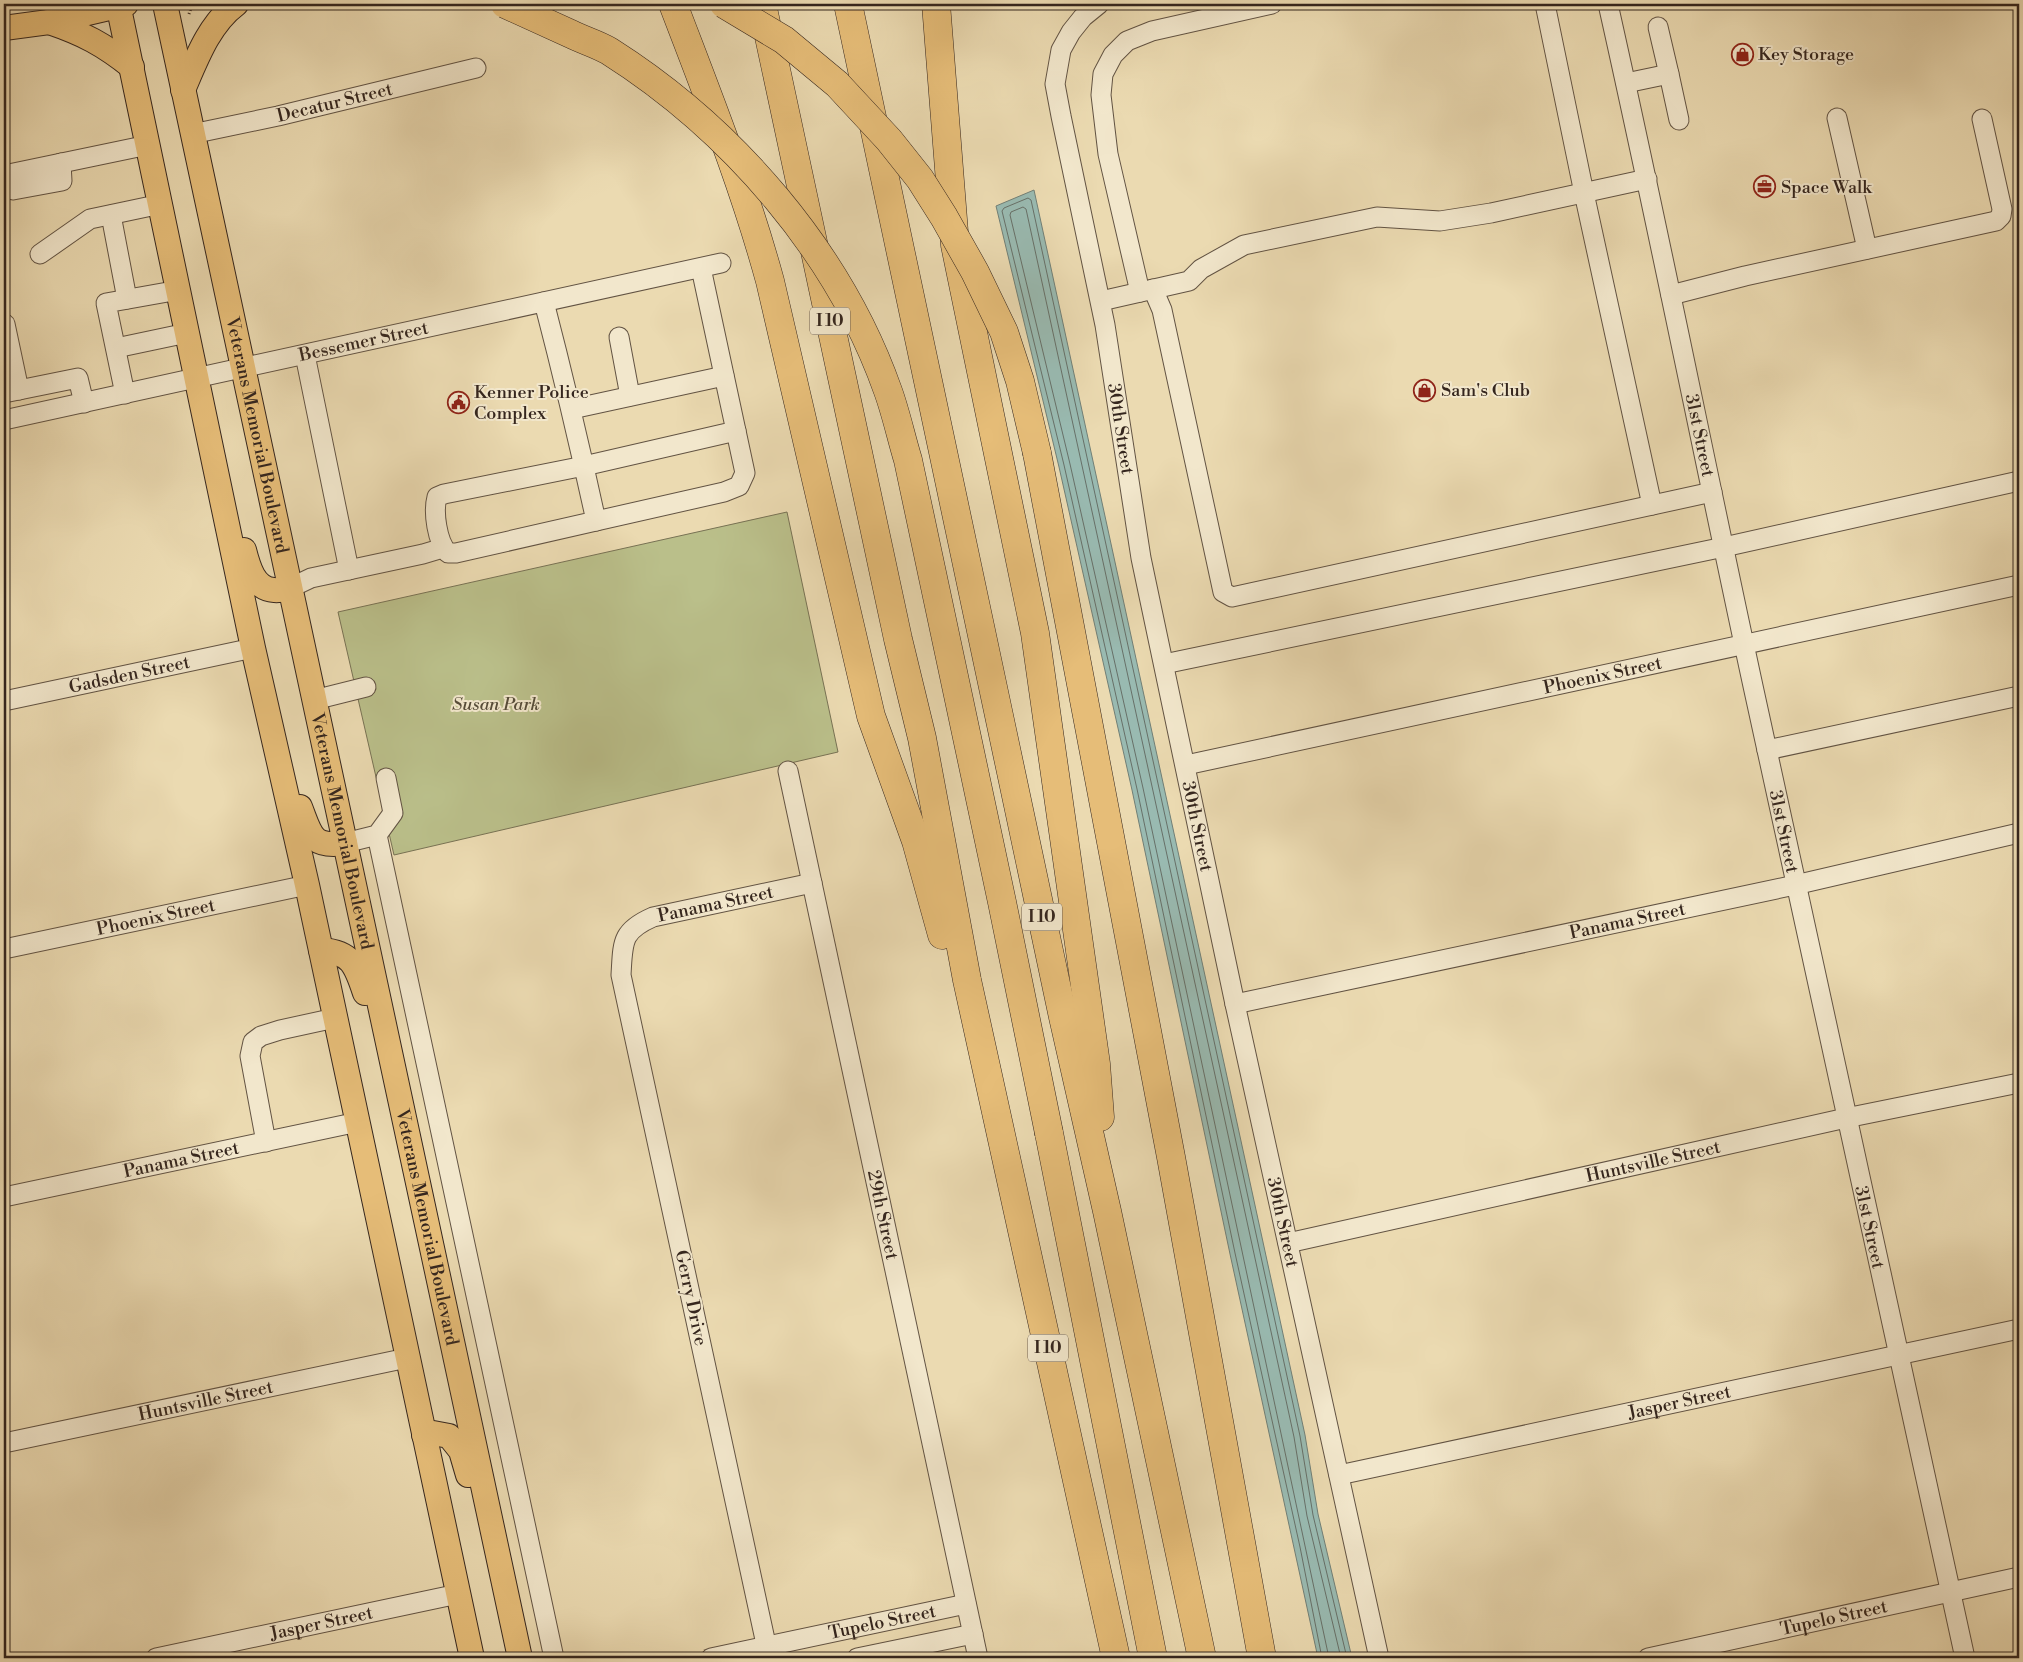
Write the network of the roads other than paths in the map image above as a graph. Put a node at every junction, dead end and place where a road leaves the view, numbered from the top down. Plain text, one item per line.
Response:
1 (121, 4) edge
2 (165, 4) edge
3 (236, 4) edge
4 (505, 4) edge
5 (673, 4) edge
6 (724, 4) edge
7 (762, 4) edge
8 (848, 4) edge
9 (936, 4) edge
10 (1099, 4) edge
11 (1272, 4) edge
12 (1545, 4) edge
13 (1608, 4) edge
14 (1196, 12) edge
15 (49, 22) junction
16 (1658, 27) dead end
17 (4, 28) edge
18 (132, 67) junction
19 (476, 68) dead end
20 (1669, 74) junction
21 (1626, 83) junction
22 (183, 90) junction
23 (1837, 118) dead end
24 (1982, 119) dead end
25 (1679, 120) dead end
26 (192, 134) junction
27 (148, 144) junction
28 (61, 163) junction
29 (4, 175) edge
30 (1647, 179) junction
31 (4, 182) edge
32 (1584, 193) junction
33 (161, 204) junction
34 (111, 215) junction
35 (1867, 249) junction
36 (40, 254) dead end
37 (721, 263) dead end
38 (701, 268) junction
39 (178, 290) junction
40 (1147, 291) junction
41 (1671, 295) junction
42 (127, 299) junction
43 (1101, 301) junction
44 (544, 302) junction
45 (5, 324) dead end
46 (188, 333) junction
47 (619, 337) dead end
48 (116, 348) junction
49 (305, 355) junction
50 (244, 368) junction
51 (724, 376) junction
52 (197, 379) junction
53 (11, 392) edge
54 (125, 394) junction
55 (630, 396) junction
56 (84, 403) junction
57 (572, 409) junction
58 (4, 420) edge
59 (736, 431) junction
60 (212, 448) junction
61 (584, 466) junction
62 (2019, 481) edge
63 (1712, 492) junction
64 (1652, 505) junction
65 (596, 521) junction
66 (1724, 547) junction
67 (443, 548) junction
68 (349, 570) junction
69 (2019, 585) edge
70 (290, 588) junction
71 (1744, 646) junction
72 (253, 648) junction
73 (1164, 664) junction
74 (366, 688) dead end
75 (2019, 696) edge
76 (314, 700) junction
77 (4, 701) edge
78 (1767, 750) junction
79 (277, 752) junction
80 (1186, 765) junction
81 (788, 771) dead end
82 (386, 778) dead end
83 (2019, 833) edge
84 (377, 835) junction
85 (345, 843) junction
86 (812, 883) junction
87 (307, 885) junction
88 (1796, 885) junction
89 (625, 938) joint
90 (4, 949) edge
91 (321, 950) junction
92 (967, 980) junction
93 (1235, 1004) junction
94 (335, 1018) junction
95 (2019, 1083) edge
96 (400, 1104) junction
97 (1846, 1118) junction
98 (358, 1122) junction
99 (266, 1142) junction
100 (4, 1197) edge
101 (1107, 1211) junction
102 (1288, 1244) junction
103 (2019, 1329) edge
104 (1897, 1356) junction
105 (408, 1358) junction
106 (424, 1435) junction
107 (4, 1443) edge
108 (1339, 1475) junction
109 (2019, 1577) edge
110 (1950, 1592) junction
111 (458, 1594) junction
112 (507, 1598) junction
113 (966, 1604) junction
114 (973, 1634) junction
115 (767, 1652) edge
116 (156, 1658) edge
117 (472, 1658) edge
118 (520, 1658) edge
119 (554, 1658) edge
120 (711, 1658) edge
121 (857, 1658) edge
122 (978, 1658) edge
123 (1116, 1658) edge
124 (1153, 1658) edge
125 (1202, 1658) edge
126 (1262, 1658) edge
127 (1379, 1658) edge
128 (1648, 1658) edge
129 (1965, 1658) edge

1 - 15 main road
1 - 18 main road
2 - 22 main road, Veterans Memorial Boulevard
3 - 22 main road
4 - 124 highway, bridge
5 - 92 highway
6 - 126 highway, bridge
7 - 92 highway, I 10, bridge
8 - 101 highway, I 10, bridge
9 - 101 highway
10 - 43 street, 30th Street
11 - 14 street
12 - 32 street
13 - 21 street, 31st Street
14 - 40 street
15 - 17 main road
15 - 18 main road
16 - 20 street
18 - 27 main road
19 - 26 street, Decatur Street
20 - 21 street
20 - 25 street
21 - 30 street, 31st Street
22 - 26 main road, Veterans Memorial Boulevard
23 - 35 street
24 - 35 street
26 - 50 main road, Veterans Memorial Boulevard
27 - 28 street
27 - 33 main road
28 - 29 street
28 - 31 street
30 - 32 street
30 - 41 street, 31st Street
32 - 40 street
32 - 64 street
33 - 34 street
33 - 39 main road
34 - 36 street
34 - 42 street
35 - 41 street
37 - 38 street, Bessemer Street
38 - 44 street, Bessemer Street
38 - 51 street
39 - 42 street
39 - 46 main road
40 - 43 street
40 - 64 street
41 - 63 street, 31st Street
42 - 48 street
43 - 73 street, 30th Street
44 - 49 street, Bessemer Street
44 - 57 street
45 - 53 street
46 - 48 street
46 - 52 main road
47 - 55 street
48 - 54 street
49 - 50 street, Bessemer Street
49 - 68 street
50 - 52 street, Bessemer Street
50 - 70 main road, Veterans Memorial Boulevard
51 - 55 street
51 - 59 street
52 - 54 street, Bessemer Street
52 - 60 main road
53 - 56 street
54 - 56 street, Bessemer Street
55 - 57 street
56 - 58 street, Bessemer Street
57 - 61 street
59 - 61 street
59 - 65 street
60 - 70 main road
60 - 72 main road
61 - 65 street
61 - 67 street
62 - 66 street
63 - 64 street
63 - 66 street, 31st Street
65 - 67 street
66 - 71 street, 31st Street
66 - 73 street
67 - 68 street
68 - 70 street
69 - 71 street, Phoenix Street
70 - 76 main road, Veterans Memorial Boulevard
71 - 78 street, 31st Street
71 - 80 street, Phoenix Street
72 - 77 street, Gadsden Street
72 - 79 main road
73 - 80 street, 30th Street
74 - 76 street
75 - 78 street
76 - 85 main road, Veterans Memorial Boulevard
78 - 88 street, 31st Street
79 - 85 main road
79 - 87 main road
80 - 93 street, 30th Street
81 - 86 street, 29th Street
82 - 84 street
83 - 88 street, Panama Street
84 - 85 street
84 - 119 street
85 - 96 main road, Veterans Memorial Boulevard
86 - 89 street, Panama Street
86 - 113 street, 29th Street
87 - 90 street, Phoenix Street
87 - 91 main road
88 - 93 street, Panama Street
88 - 97 street, 31st Street
89 - 115 street, Gerry Drive
91 - 94 main road
91 - 96 main road
92 - 123 highway, I 10
93 - 102 street, 30th Street
94 - 98 main road
94 - 99 street
95 - 97 street, Huntsville Street
96 - 112 main road, Veterans Memorial Boulevard
97 - 102 street, Huntsville Street
97 - 104 street, 31st Street
98 - 99 street, Panama Street
98 - 105 main road
99 - 100 street, Panama Street
101 - 125 highway, I 10
102 - 108 street, 30th Street
103 - 104 street, Jasper Street
104 - 108 street, Jasper Street
104 - 110 street, 31st Street
105 - 106 main road
105 - 107 street, Huntsville Street
106 - 111 main road
106 - 112 main road
108 - 127 street, 30th Street
109 - 110 street, Tupelo Street
110 - 128 street, Tupelo Street
110 - 129 street, 31st Street
111 - 116 street, Jasper Street
111 - 117 main road
112 - 118 main road, Veterans Memorial Boulevard
113 - 114 street, 29th Street
113 - 115 street, Tupelo Street
114 - 121 street, Tupelo Street
114 - 122 street, 29th Street
115 - 120 street, Tupelo Street

